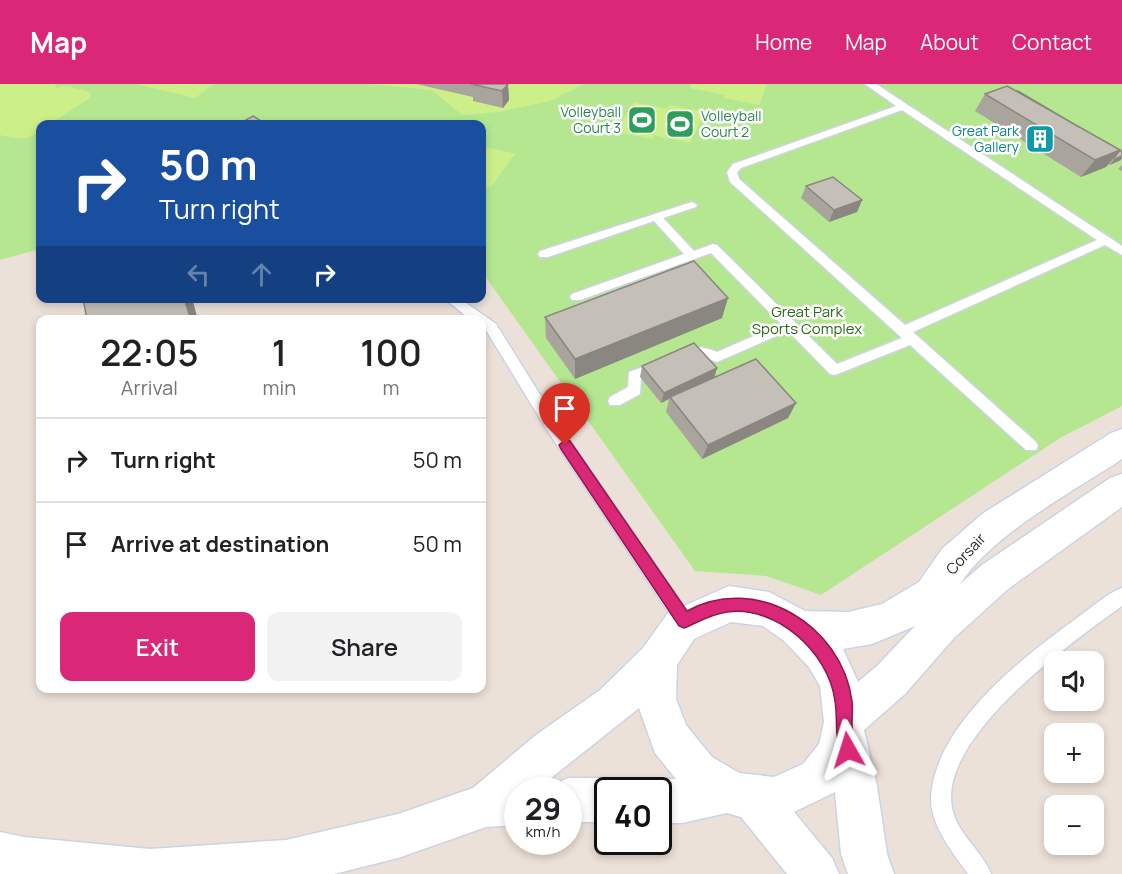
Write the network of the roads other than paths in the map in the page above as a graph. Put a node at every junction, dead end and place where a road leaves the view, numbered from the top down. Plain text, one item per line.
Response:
1 (870, 84) edge
2 (904, 106) junction
3 (692, 205) dead end
4 (656, 217) junction
5 (1106, 240) junction
6 (1122, 251) edge
7 (544, 254) dead end
8 (692, 256) junction
9 (576, 297) dead end
10 (457, 303) edge
11 (474, 315) edge
12 (486, 324) edge
13 (790, 325) junction
14 (908, 335) junction
15 (615, 401) dead end
16 (1122, 442) edge
17 (1031, 446) dead end
18 (1122, 488) edge
19 (1122, 596) edge
20 (684, 621) junction
21 (802, 629) junction
22 (658, 661) junction
23 (844, 726) junction
24 (741, 795) junction
25 (672, 801) edge
26 (502, 804) edge
27 (0, 855) edge
28 (816, 874) edge
29 (871, 874) edge
30 (981, 874) edge

1 - 2 lane
2 - 5 lane
2 - 14 lane
3 - 4 lane
4 - 7 lane
4 - 8 lane
5 - 6 lane
5 - 14 lane
8 - 9 lane
8 - 13 lane
10 - 11 lane
12 - 20 lane
13 - 14 lane
13 - 15 lane
14 - 17 lane
16 - 21 street, Corsair
18 - 23 street
19 - 30 lane
20 - 21 street
20 - 22 street
21 - 23 street
22 - 24 street
22 - 26 street
23 - 24 street
23 - 29 street
24 - 25 street
24 - 28 street
26 - 27 street

